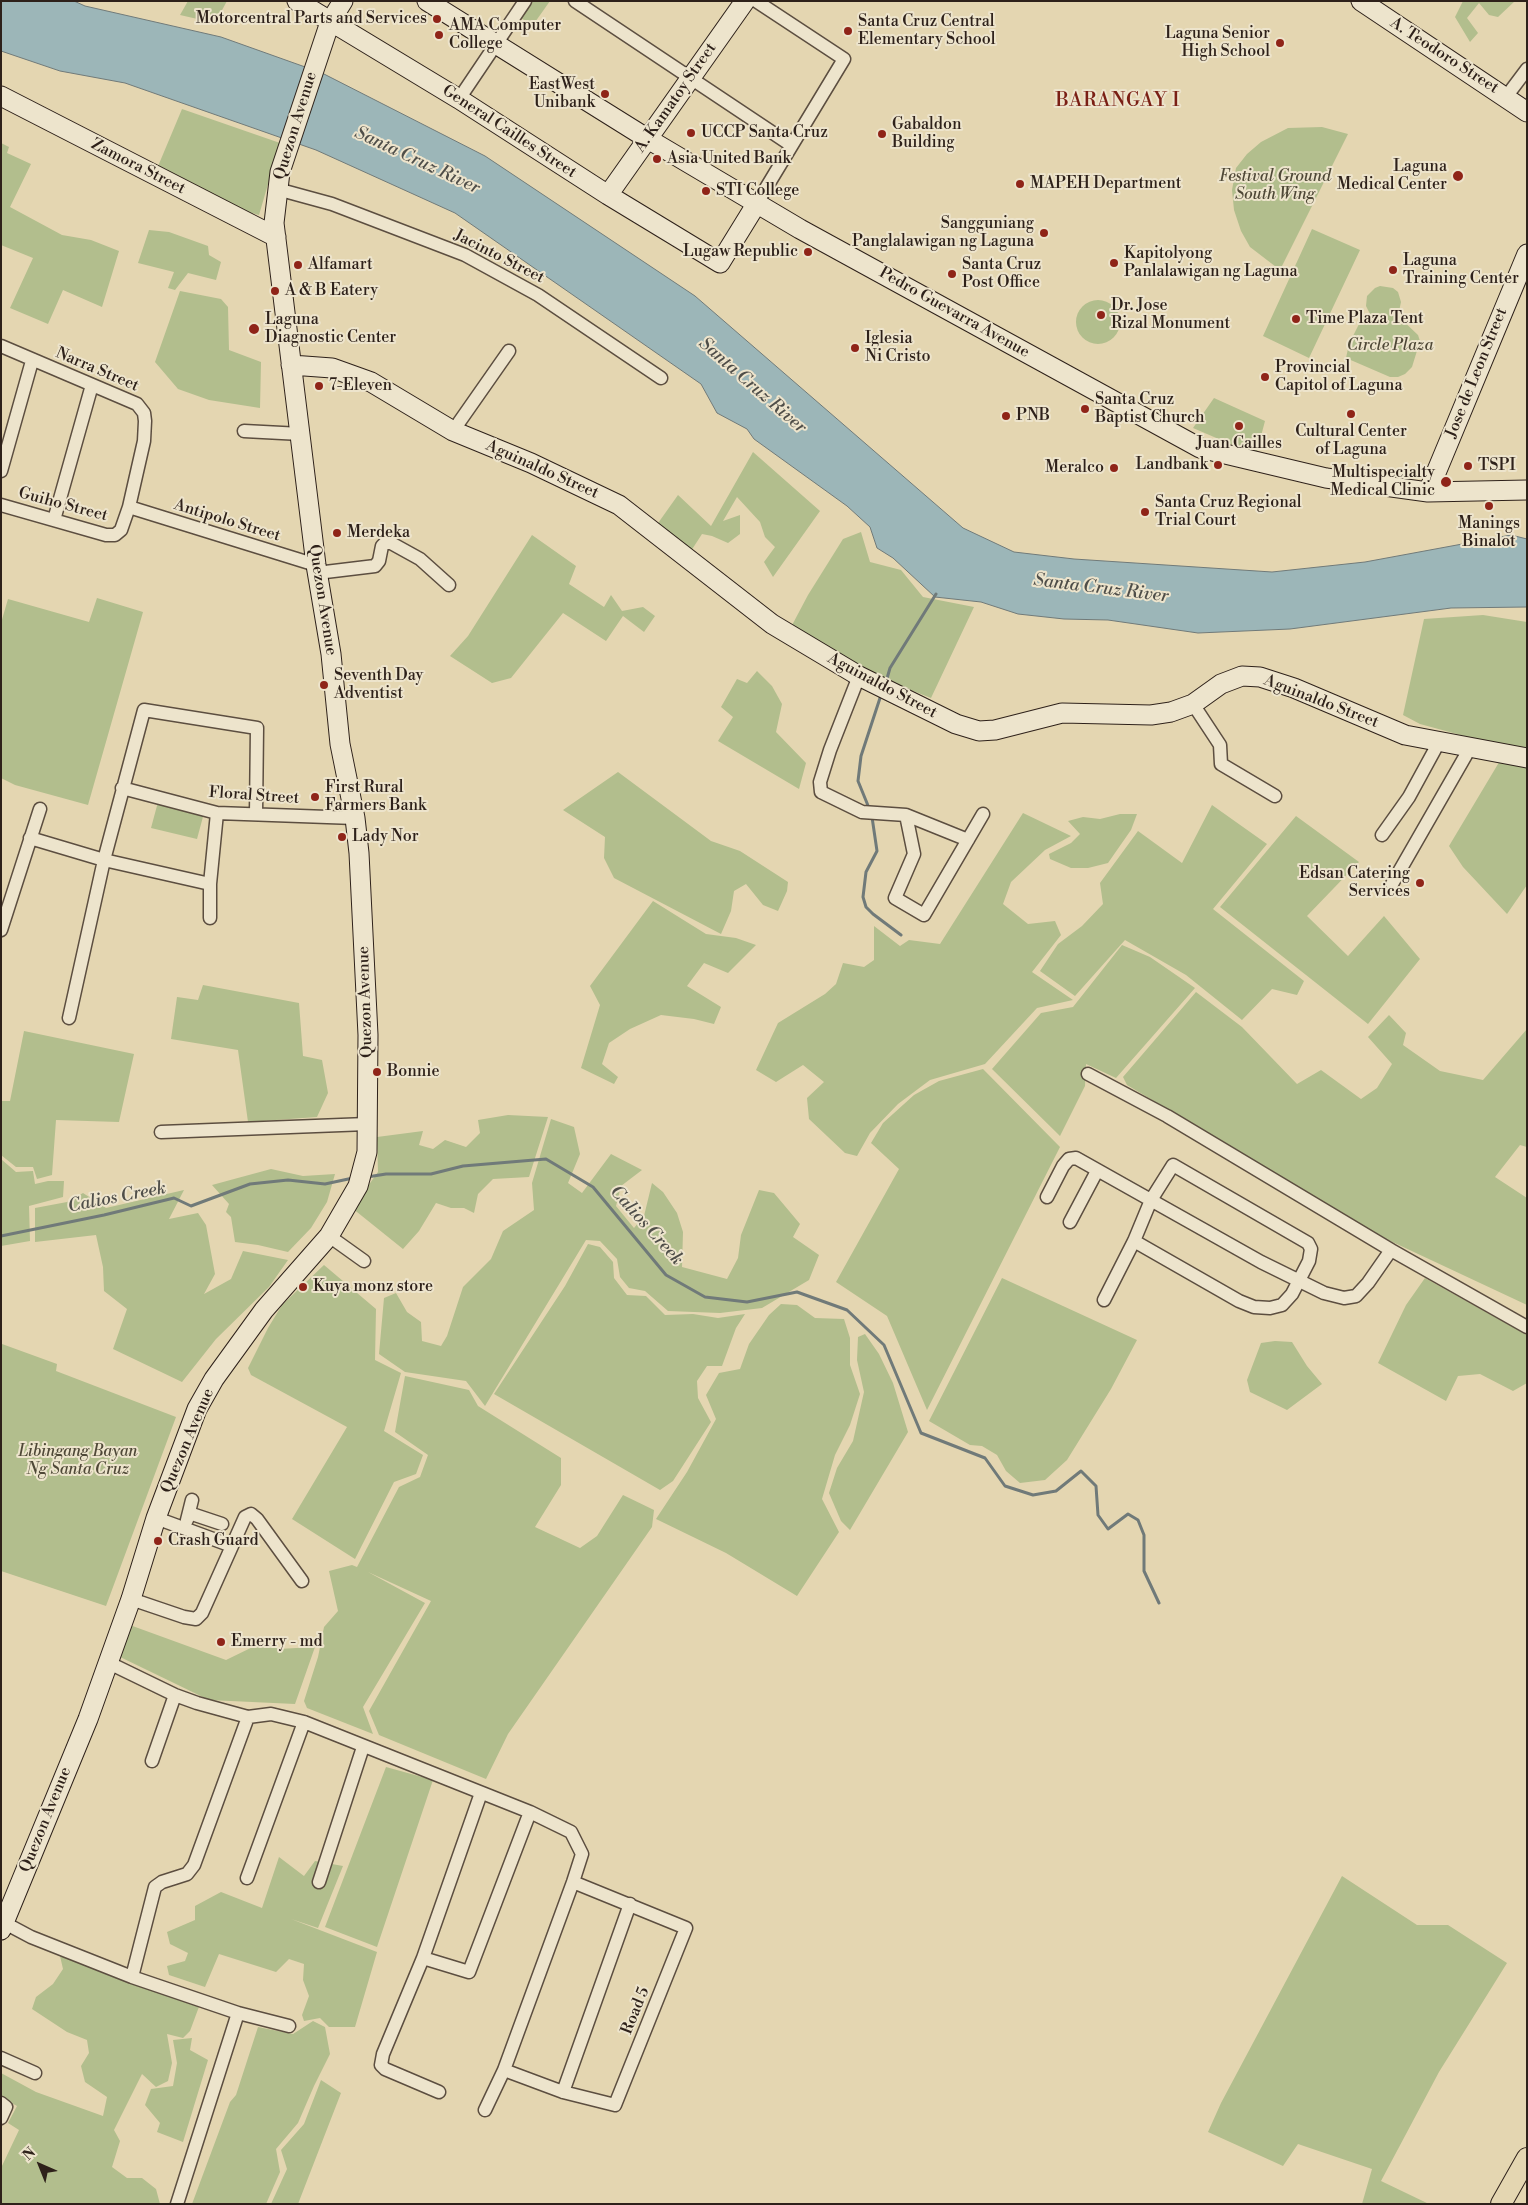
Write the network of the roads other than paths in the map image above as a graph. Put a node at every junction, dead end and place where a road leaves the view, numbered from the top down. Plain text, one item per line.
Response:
1 (297, 1) edge
2 (343, 1) edge
3 (427, 1) edge
4 (525, 1) edge
5 (575, 1) edge
6 (745, 1) edge
7 (756, 1) edge
8 (1361, 1) edge
9 (330, 22) junction
10 (495, 44) junction
11 (1527, 69) edge
12 (691, 78) junction
13 (1, 96) edge
14 (1506, 97) junction
15 (459, 99) junction
16 (1527, 112) edge
17 (648, 139) junction
18 (791, 145) junction
19 (278, 181) junction
20 (608, 195) junction
21 (757, 203) junction
22 (276, 237) junction
23 (1527, 254) edge
24 (1, 346) edge
25 (509, 351) dead end
26 (32, 361) junction
27 (291, 365) junction
28 (661, 378) dead end
29 (92, 385) junction
30 (244, 431) dead end
31 (453, 431) junction
32 (301, 434) junction
33 (1, 471) edge
34 (1527, 490) edge
35 (1428, 492) junction
36 (1, 505) edge
37 (128, 507) junction
38 (54, 520) junction
39 (317, 569) junction
40 (449, 585) dead end
41 (873, 683) junction
42 (1193, 704) junction
43 (1439, 742) junction
44 (1470, 748) junction
45 (1527, 758) edge
46 (122, 788) junction
47 (1275, 796) dead end
48 (40, 809) dead end
49 (217, 813) junction
50 (256, 814) junction
51 (983, 814) dead end
52 (906, 815) junction
53 (355, 818) junction
54 (1382, 835) dead end
55 (30, 838) junction
56 (968, 840) junction
57 (104, 860) junction
58 (210, 884) junction
59 (1392, 884) dead end
60 (210, 918) dead end
61 (1, 930) edge
62 (69, 1018) dead end
63 (1088, 1074) dead end
64 (367, 1124) junction
65 (161, 1132) dead end
66 (1097, 1171) junction
67 (1047, 1197) dead end
68 (1151, 1200) junction
69 (1070, 1222) dead end
70 (329, 1236) junction
71 (1134, 1241) junction
72 (1391, 1250) junction
73 (364, 1261) dead end
74 (1300, 1281) junction
75 (1104, 1300) dead end
76 (1527, 1326) edge
77 (192, 1500) dead end
78 (189, 1513) junction
79 (156, 1518) junction
80 (222, 1524) dead end
81 (184, 1530) junction
82 (232, 1546) junction
83 (302, 1581) dead end
84 (131, 1599) junction
85 (108, 1662) junction
86 (175, 1695) junction
87 (248, 1717) junction
88 (304, 1722) junction
89 (363, 1747) junction
90 (152, 1761) dead end
91 (481, 1793) junction
92 (530, 1812) junction
93 (247, 1878) dead end
94 (319, 1882) dead end
95 (573, 1882) junction
96 (630, 1904) junction
97 (2, 1924) edge
98 (424, 1958) junction
99 (132, 1977) junction
100 (238, 2013) junction
101 (289, 2026) dead end
102 (1, 2058) edge
103 (504, 2070) junction
104 (35, 2073) dead end
105 (439, 2092) dead end
106 (563, 2092) junction
107 (1, 2103) edge
108 (485, 2110) dead end
109 (1, 2118) edge
110 (1527, 2158) edge
111 (177, 2204) edge
112 (1500, 2204) edge

1 - 9 main road, General Cailles Street
2 - 9 main road, Quezon Avenue
3 - 10 main road, Pedro Guevarra Avenue
4 - 10 street
5 - 12 street
6 - 12 main road, A. Kamatoy Street
7 - 18 street
8 - 14 main road, A. Teodoro Street
9 - 15 main road, General Cailles Street
9 - 19 main road, Quezon Avenue
10 - 15 street
10 - 17 main road, Pedro Guevarra Avenue
11 - 14 street
12 - 17 main road, A. Kamatoy Street
12 - 18 street
13 - 22 main road, Zamora Street
14 - 16 main road, A. Teodoro Street
15 - 20 main road, General Cailles Street
17 - 20 main road, A. Kamatoy Street
17 - 21 main road, Pedro Guevarra Avenue
18 - 21 street
19 - 22 main road, Quezon Avenue
19 - 28 street, Jacinto Street
20 - 21 main road, General Cailles Street
21 - 35 main road, Pedro Guevarra Avenue
22 - 27 main road, Quezon Avenue
23 - 35 main road, Jose de Leon Street
24 - 26 street, Narra Street
25 - 31 street
26 - 29 street, Narra Street
26 - 33 street
27 - 31 main road, Aguinaldo Street
27 - 32 main road, Quezon Avenue
29 - 37 street, Narra Street
29 - 38 street
30 - 32 street
31 - 41 main road, Aguinaldo Street
32 - 39 main road, Quezon Avenue
34 - 35 main road, Pedro Guevarra Avenue
36 - 38 street, Guiho Street
37 - 38 street, Guiho Street
37 - 39 street, Antipolo Street
39 - 40 street
39 - 53 main road, Quezon Avenue
41 - 42 main road, Aguinaldo Street
41 - 52 street
42 - 43 main road, Aguinaldo Street
42 - 47 street
43 - 44 main road, Aguinaldo Street
43 - 54 street
44 - 45 main road, Aguinaldo Street
44 - 59 street
46 - 49 street, Floral Street
46 - 50 street
46 - 57 street
48 - 55 street
49 - 50 street, Floral Street
49 - 58 street
50 - 53 street, Floral Street
51 - 56 street
52 - 56 street
52 - 56 street
53 - 64 main road, Quezon Avenue
55 - 57 street
55 - 61 street
57 - 58 street
57 - 62 street
58 - 60 street
63 - 72 street
64 - 65 street
64 - 70 main road, Quezon Avenue
66 - 67 street
66 - 68 street
66 - 69 street
68 - 71 street
68 - 74 street
68 - 74 street
70 - 73 street
70 - 79 main road, Quezon Avenue
71 - 74 street
71 - 75 street
72 - 74 street
72 - 76 street
77 - 78 street
78 - 80 street
78 - 81 street
79 - 81 street
79 - 84 main road, Quezon Avenue
81 - 82 street
82 - 83 street
82 - 84 street
84 - 85 main road, Quezon Avenue
85 - 86 street
85 - 97 main road, Quezon Avenue
86 - 87 street
86 - 90 street
87 - 88 street
87 - 99 street
88 - 89 street
88 - 93 street
89 - 91 street
89 - 94 street
91 - 92 street
91 - 98 street
92 - 95 street
92 - 98 street
95 - 96 street
95 - 103 street
96 - 106 street
96 - 106 street, Road 5
97 - 99 street
98 - 105 street
99 - 100 street
100 - 101 street
100 - 111 street
102 - 104 street
103 - 106 street
103 - 108 street
107 - 109 street
110 - 112 main road

